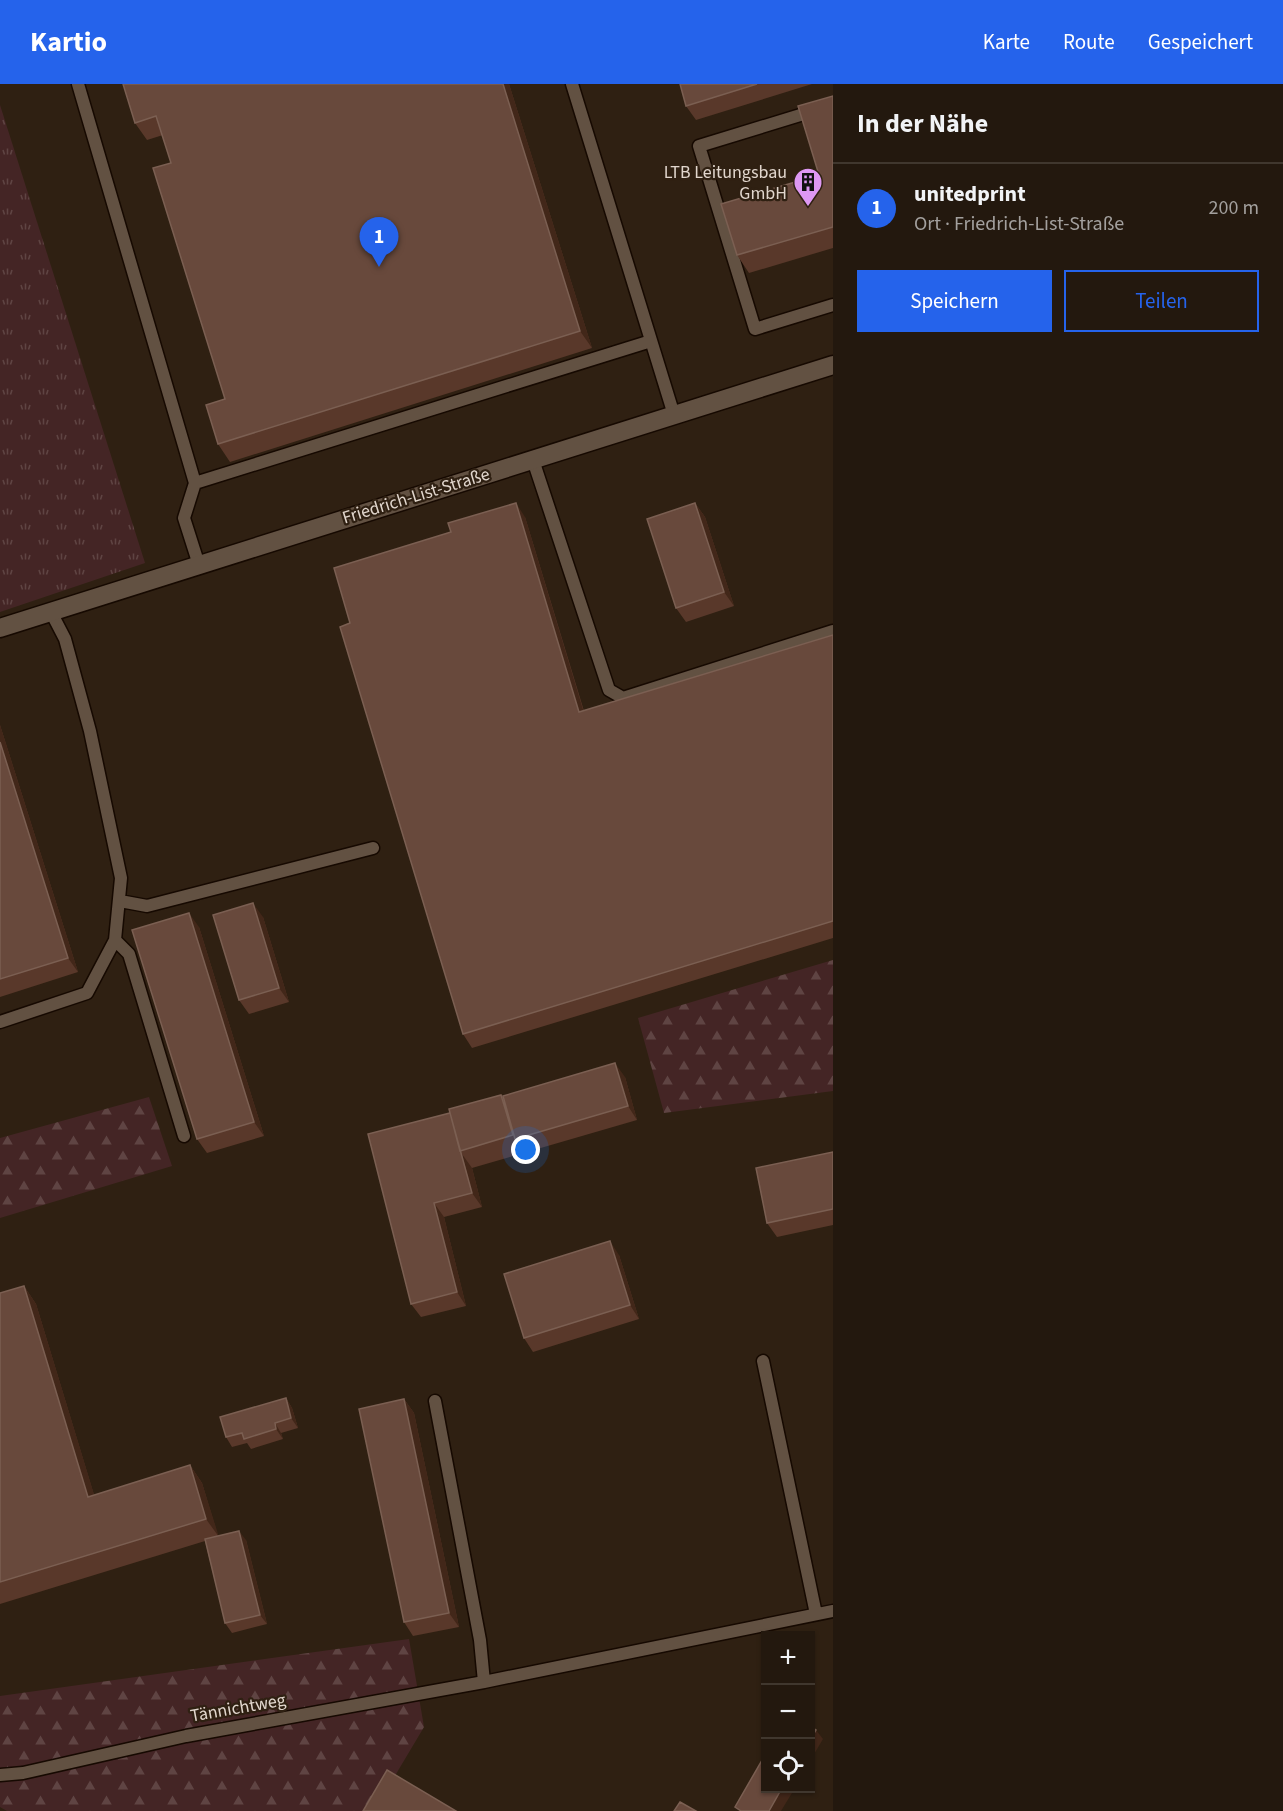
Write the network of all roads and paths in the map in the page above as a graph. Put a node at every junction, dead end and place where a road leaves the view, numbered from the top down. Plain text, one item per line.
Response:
1 (78, 84) edge
2 (572, 84) edge
3 (833, 105) edge
4 (833, 305) edge
5 (651, 341) junction
6 (833, 365) edge
7 (674, 415) junction
8 (533, 460) junction
9 (195, 483) junction
10 (199, 565) junction
11 (51, 612) junction
12 (0, 628) edge
13 (833, 631) edge
14 (373, 848) dead end
15 (120, 901) junction
16 (115, 940) junction
17 (0, 1022) edge
18 (184, 1136) dead end
19 (763, 1361) dead end
20 (435, 1401) dead end
21 (833, 1611) edge
22 (816, 1614) junction
23 (484, 1682) junction
24 (0, 1775) edge

1 - 9 lane
2 - 5 lane
3 - 4 lane
5 - 7 lane
5 - 9 lane
6 - 7 street, Friedrich-List-Straße
7 - 8 street, Friedrich-List-Straße
8 - 10 street, Friedrich-List-Straße
8 - 13 lane
9 - 10 lane
10 - 11 street, Friedrich-List-Straße
11 - 12 street, Friedrich-List-Straße
11 - 15 lane
14 - 15 lane
15 - 16 lane
16 - 17 lane
16 - 18 lane
19 - 22 lane
20 - 23 lane
21 - 22 lane, Tännichtweg
22 - 23 lane, Tännichtweg
23 - 24 lane, Tännichtweg

